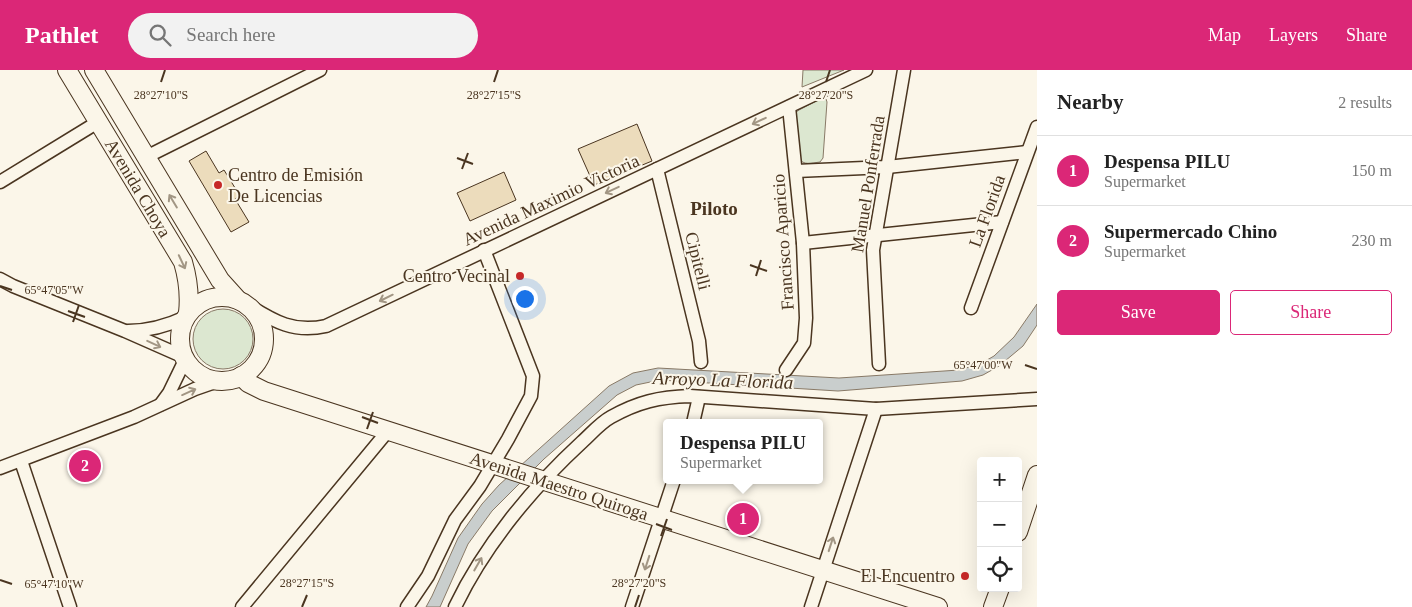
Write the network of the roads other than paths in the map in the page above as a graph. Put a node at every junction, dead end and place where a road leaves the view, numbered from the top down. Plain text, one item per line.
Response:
1 (67, 70) edge
2 (94, 70) edge
3 (320, 70) edge
4 (866, 70) edge
5 (904, 70) edge
6 (789, 107) junction
7 (98, 122) junction
8 (1037, 127) edge
9 (1027, 152) junction
10 (146, 157) junction
11 (887, 167) junction
12 (657, 169) junction
13 (796, 171) junction
14 (0, 182) edge
15 (1002, 222) junction
16 (874, 236) junction
17 (803, 243) junction
18 (484, 250) junction
19 (0, 280) edge
20 (243, 303) junction
21 (972, 308) dead end
22 (187, 315) junction
23 (125, 331) junction
24 (185, 359) junction
25 (702, 362) dead end
26 (879, 364) dead end
27 (786, 370) dead end
28 (241, 376) junction
29 (218, 381) junction
30 (699, 397) junction
31 (1037, 399) edge
32 (161, 404) junction
33 (876, 409) junction
34 (694, 419) edge
35 (387, 432) junction
36 (21, 461) junction
37 (499, 467) junction
38 (0, 468) edge
39 (1037, 475) edge
40 (538, 479) junction
41 (673, 484) edge
42 (662, 518) junction
43 (1022, 520) edge
44 (823, 570) junction
45 (999, 592) edge
46 (70, 607) edge
47 (242, 607) edge
48 (407, 607) edge
49 (455, 607) edge
50 (632, 607) edge
51 (811, 607) edge
52 (938, 607) edge
53 (993, 607) edge

1 - 7 main road, Avenida Choya
2 - 10 main road, Avenida Choya
3 - 10 street
4 - 6 street, Avenida Maximio Victoria
5 - 11 street, Manuel Ponferrada
6 -> 12 street, Avenida Maximio Victoria
6 - 13 street, Francisco Aparicio
7 - 14 street
7 -> 22 main road, Avenida Choya
8 - 9 street, La Florida
9 - 11 street
9 - 15 street, La Florida
20 -> 10 main road, Avenida Choya
11 - 13 street
11 - 16 street, Manuel Ponferrada
12 -> 18 street, Avenida Maximio Victoria
12 - 25 street, Cipitelli
13 - 17 street, Francisco Aparicio
15 - 16 street
15 - 21 street, La Florida
16 - 17 street
16 - 26 street, Manuel Ponferrada
17 - 27 street, Francisco Aparicio
18 -> 20 street, Avenida Maximio Victoria
18 - 37 street
19 - 23 street
20 - 22 main road
20 - 28 main road
22 - 23 street
22 - 24 main road
23 -> 24 street
24 - 29 main road
24 - 32 street
28 - 29 main road
28 - 35 main road, Avenida Maestro Quiroga
32 -> 29 street
30 - 33 street
30 - 34 street
30 - 40 street
31 - 33 street
32 - 36 street
44 -> 33 street
35 - 37 main road, Avenida Maestro Quiroga
35 - 47 street
36 - 38 street
36 - 46 street
37 - 40 main road, Avenida Maestro Quiroga
37 - 48 street
39 - 43 main road
40 - 42 main road, Avenida Maestro Quiroga
49 -> 40 street
41 - 42 street
42 - 44 main road, Avenida Maestro Quiroga
42 -> 50 street
44 - 51 street
44 - 52 main road, Avenida Maestro Quiroga
45 - 53 main road

